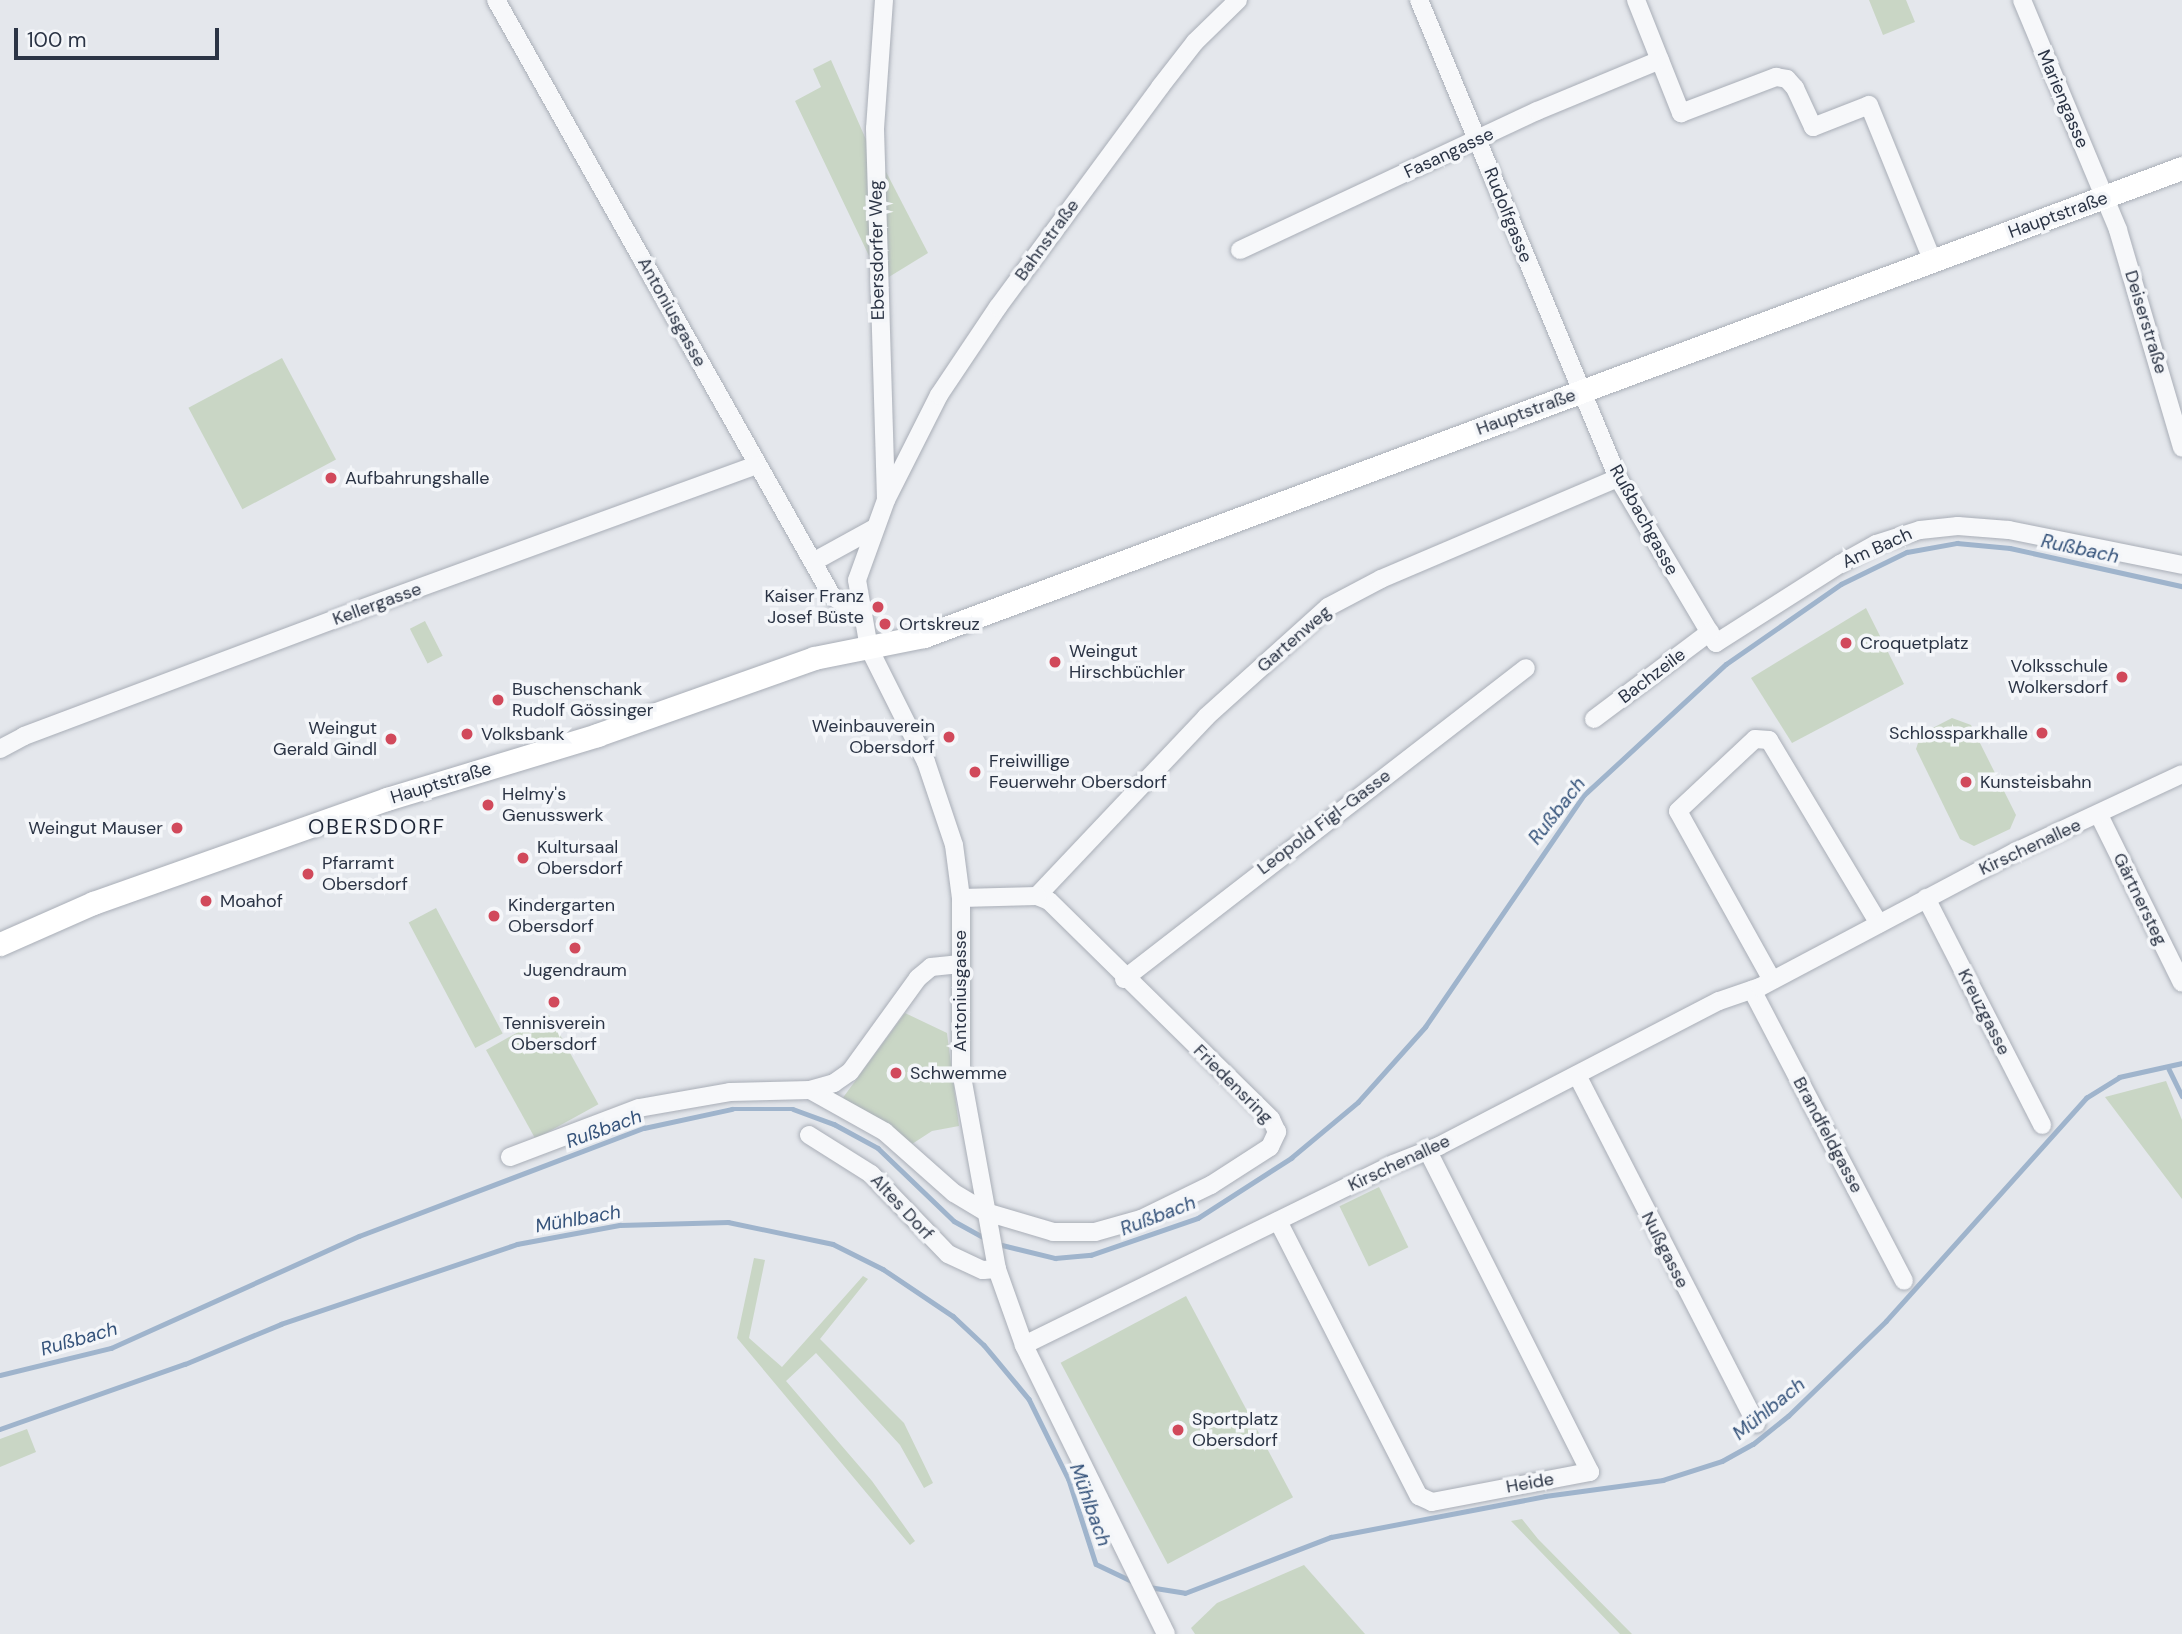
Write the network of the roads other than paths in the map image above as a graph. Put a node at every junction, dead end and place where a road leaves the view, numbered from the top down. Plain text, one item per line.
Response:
1 (496, 0) edge
2 (884, 0) edge
3 (1238, 0) edge
4 (1419, 0) edge
5 (1636, 0) edge
6 (2022, 0) edge
7 (1660, 60) junction
8 (1478, 140) junction
9 (2182, 168) edge
10 (2105, 198) junction
11 (1240, 250) dead end
12 (1933, 262) junction
13 (1580, 392) junction
14 (2182, 448) edge
15 (756, 465) junction
16 (1618, 478) junction
17 (886, 500) junction
18 (873, 529) junction
19 (813, 562) junction
20 (2182, 565) edge
21 (859, 613) junction
22 (1713, 638) junction
23 (859, 650) junction
24 (1526, 668) dead end
25 (1594, 719) dead end
26 (0, 749) edge
27 (2182, 774) edge
28 (2099, 815) junction
29 (1037, 896) junction
30 (961, 898) junction
31 (1926, 898) junction
32 (1879, 924) junction
33 (0, 944) edge
34 (958, 964) junction
35 (1124, 979) junction
36 (1772, 980) junction
37 (2182, 983) edge
38 (1752, 990) junction
39 (1577, 1075) junction
40 (810, 1090) junction
41 (2042, 1125) dead end
42 (809, 1135) dead end
43 (1427, 1149) junction
44 (510, 1157) dead end
45 (986, 1217) junction
46 (1278, 1221) junction
47 (995, 1260) junction
48 (1904, 1280) dead end
49 (1024, 1345) junction
50 (1756, 1424) dead end
51 (1166, 1634) edge

1 - 15 street, Antoniusgasse
2 - 17 street, Ebersdorfer Weg
3 - 17 street, Bahnstraße
4 - 8 street, Rudolfgasse
5 - 7 street
6 - 10 street, Mariengasse
7 - 8 street, Fasangasse
7 - 12 street
8 - 11 street, Fasangasse
8 - 13 street, Rudolfgasse
9 - 10 main road, Hauptstraße
10 - 12 main road, Hauptstraße
10 - 14 street, Deiserstraße
12 - 13 main road, Hauptstraße
13 - 16 street, Rußbachgasse
13 - 23 main road, Hauptstraße
15 - 19 street, Antoniusgasse
15 - 26 street, Kellergasse
16 - 22 street, Rußbachgasse
16 - 29 street, Gartenweg
17 - 18 street, Bahnstraße
18 - 19 street
18 - 21 street, Bahnstraße
19 - 21 street, Antoniusgasse
20 - 22 street, Am Bach
21 - 23 street, Antoniusgasse
22 - 25 street, Bachzeile
23 - 30 street, Antoniusgasse
23 - 33 main road, Hauptstraße
24 - 35 street, Leopold Figl-Gasse
27 - 28 street, Kirschenallee
28 - 31 street, Kirschenallee
28 - 37 street, Gärtnersteg
29 - 30 street
29 - 35 street, Friedensring
30 - 34 street, Antoniusgasse
31 - 32 street, Kirschenallee
31 - 41 street, Kreuzgasse
32 - 36 street, Kirschenallee
32 - 36 street
34 - 40 street
34 - 45 street, Antoniusgasse
35 - 45 street, Friedensring
36 - 38 street, Kirschenallee
38 - 39 street, Kirschenallee
38 - 48 street, Brandfeldgasse
39 - 43 street, Kirschenallee
39 - 50 street, Nußgasse
40 - 44 street
40 - 45 street
42 - 47 street, Altes Dorf
43 - 46 street, Kirschenallee
43 - 46 street, Heide
45 - 47 street, Antoniusgasse
46 - 49 street, Kirschenallee
47 - 49 street, Antoniusgasse
49 - 51 street, Antoniusgasse

